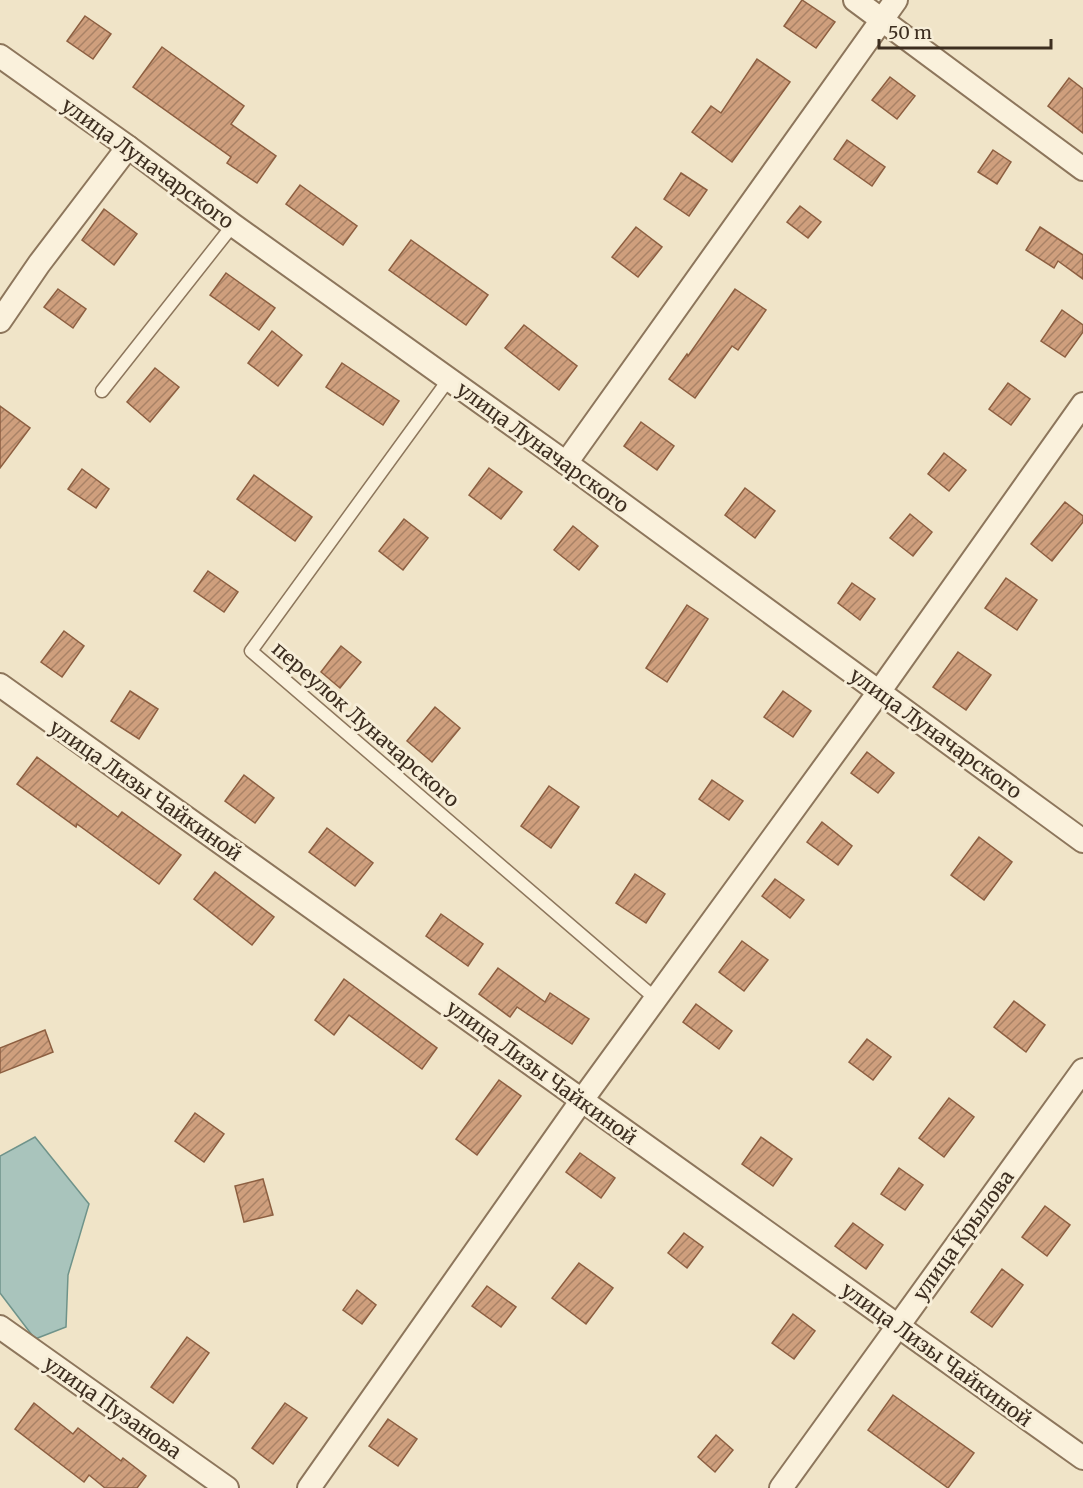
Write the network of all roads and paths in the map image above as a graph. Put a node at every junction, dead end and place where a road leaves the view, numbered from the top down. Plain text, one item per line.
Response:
1 (855, 0) edge
2 (896, 0) edge
3 (881, 19) junction
4 (0, 56) edge
5 (128, 147) junction
6 (1083, 169) edge
7 (233, 225) junction
8 (0, 321) edge
9 (449, 379) junction
10 (102, 391) dead end
11 (1083, 404) edge
12 (566, 462) junction
13 (0, 686) edge
14 (879, 692) junction
15 (1083, 841) edge
16 (656, 999) junction
17 (1083, 1070) edge
18 (582, 1101) junction
19 (898, 1326) junction
20 (0, 1327) edge
21 (1083, 1458) edge
22 (227, 1488) edge
23 (309, 1488) edge
24 (781, 1488) edge

1 - 3 street
2 - 3 street
3 - 6 street
3 - 12 street
4 - 5 street, улица Луначарского
5 - 7 street, улица Луначарского
5 - 8 street
7 - 9 street, улица Луначарского
7 - 10 lane
9 - 12 street, улица Луначарского
9 - 16 lane, переулок Луначарского
11 - 14 street
12 - 14 street, улица Луначарского
13 - 18 street, улица Лизы Чайкиной
14 - 15 street, улица Луначарского
14 - 16 street
16 - 18 street
17 - 19 street, улица Крылова
18 - 19 street, улица Лизы Чайкиной
18 - 23 street
19 - 21 street, улица Лизы Чайкиной
19 - 24 street, улица Крылова
20 - 22 street, улица Пузанова

